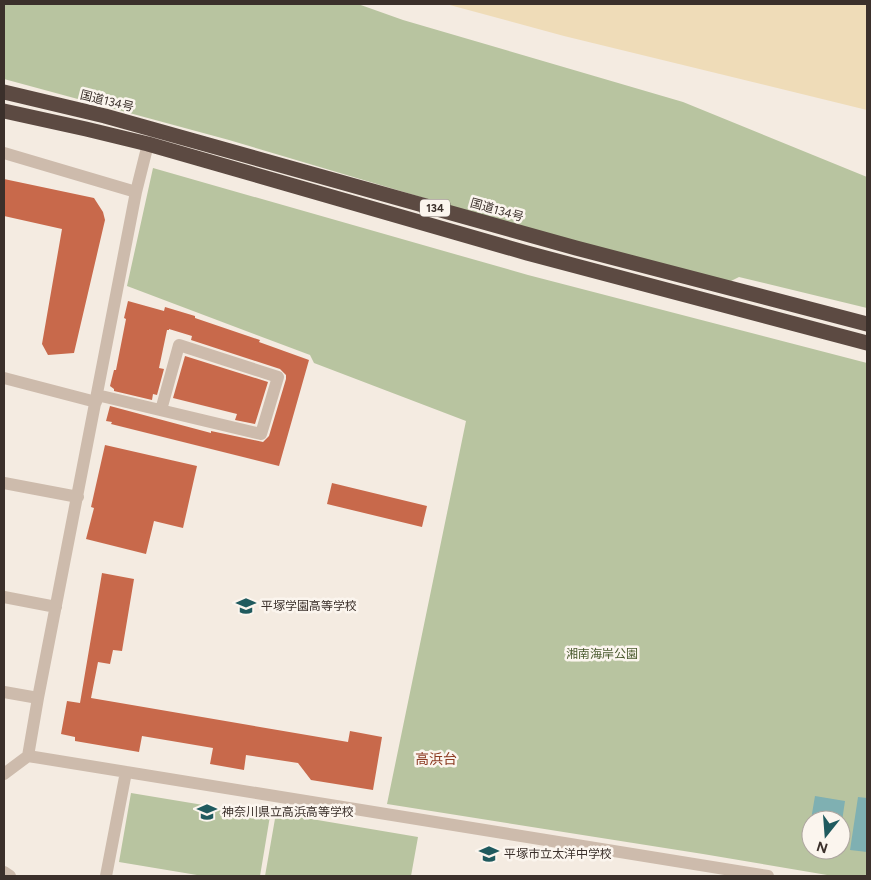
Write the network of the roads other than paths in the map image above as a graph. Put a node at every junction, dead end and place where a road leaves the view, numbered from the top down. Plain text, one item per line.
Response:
1 (4, 92) edge
2 (4, 111) edge
3 (148, 144) junction
4 (4, 153) edge
5 (136, 192) junction
6 (867, 324) edge
7 (867, 342) edge
8 (4, 378) edge
9 (97, 399) junction
10 (161, 410) junction
11 (4, 483) edge
12 (78, 497) junction
13 (4, 597) edge
14 (56, 607) junction
15 (4, 692) edge
16 (38, 698) junction
17 (28, 756) junction
18 (126, 772) junction
19 (4, 774) edge
20 (700, 871) edge
21 (4, 872) edge
22 (10, 876) edge
23 (106, 876) edge
24 (768, 876) edge

1 - 6 highway, 国道134号 / 134
2 - 3 highway, 134
3 - 5 street
3 - 7 highway, 134
4 - 5 street
5 - 9 street
8 - 9 street
9 - 10 street
9 - 12 street
10 - 10 street
11 - 12 street
12 - 14 street
13 - 14 street
14 - 16 street
15 - 16 street
16 - 17 street
17 - 18 street
17 - 19 street
18 - 20 street
18 - 23 street
20 - 24 street
21 - 22 street

